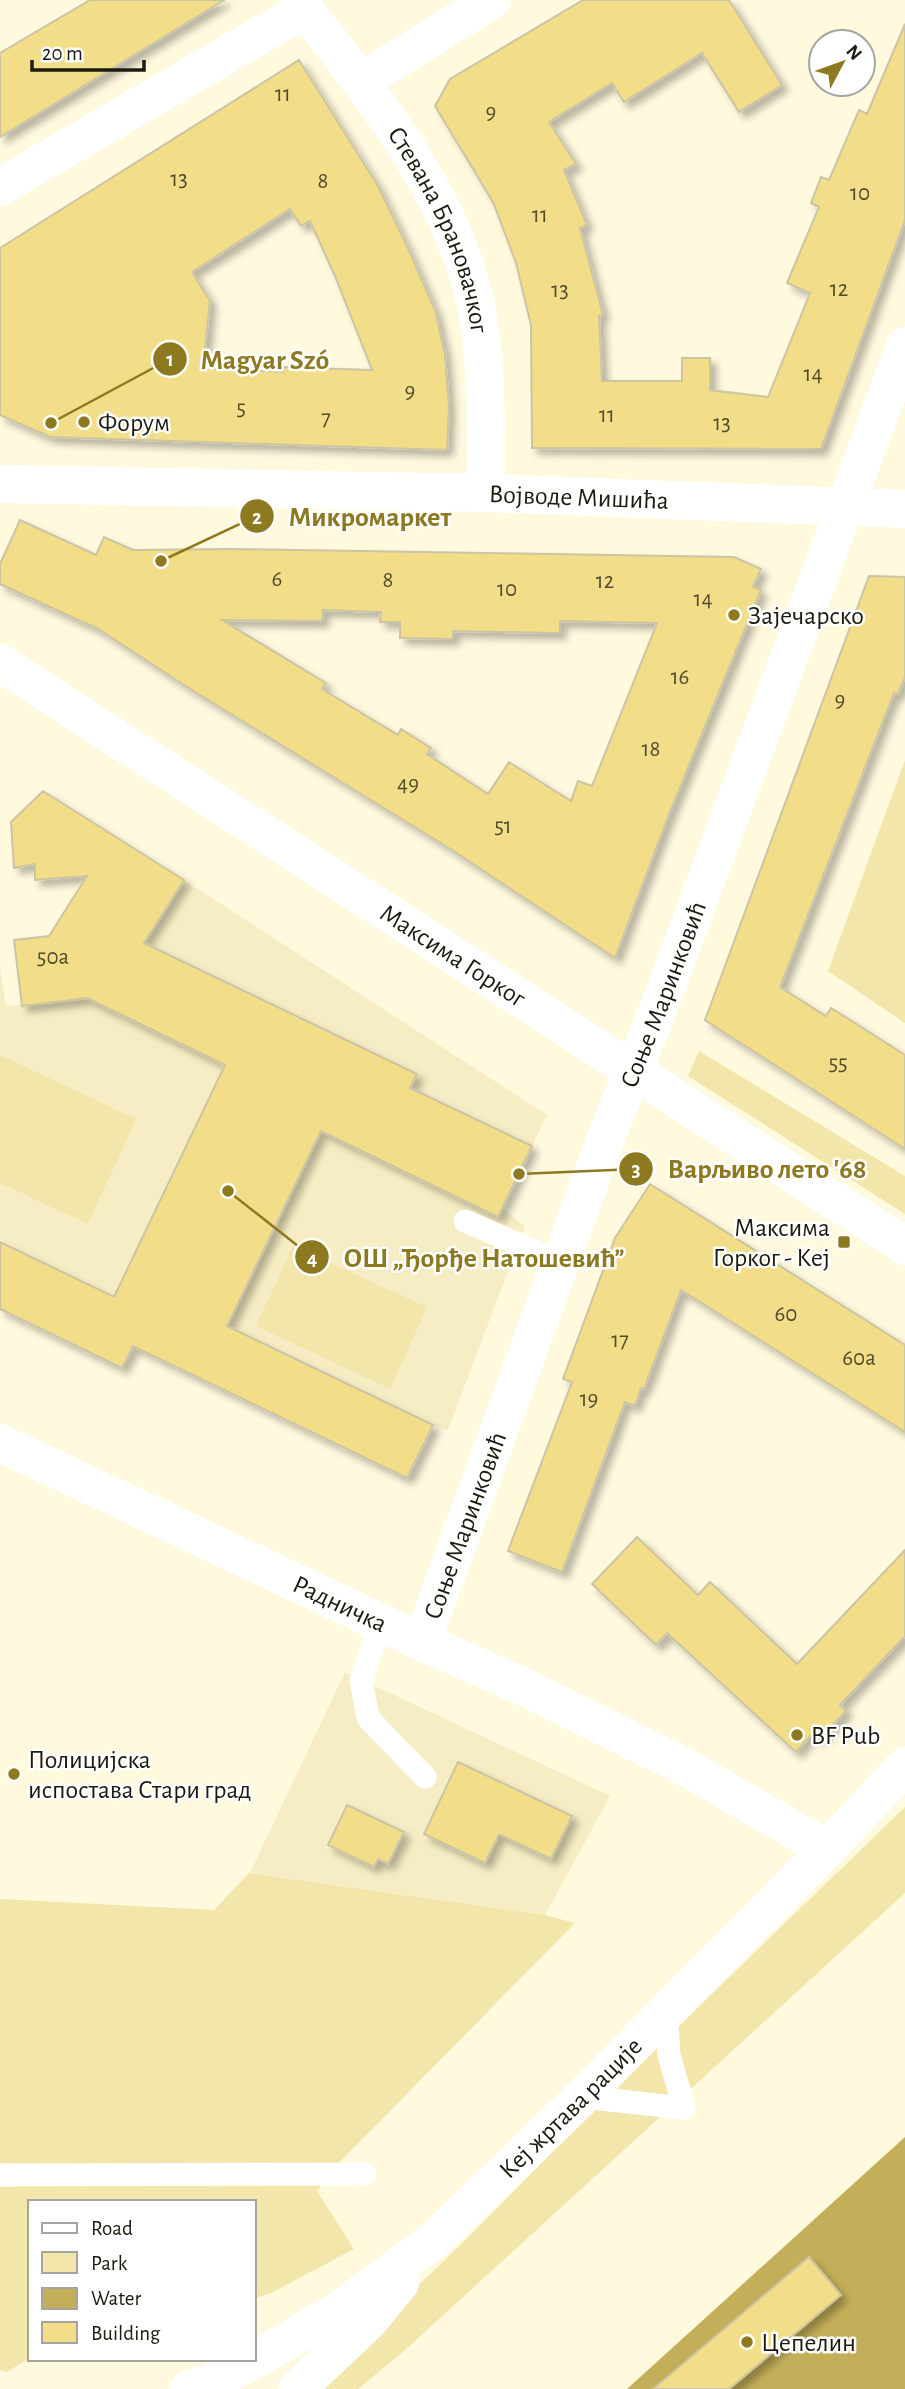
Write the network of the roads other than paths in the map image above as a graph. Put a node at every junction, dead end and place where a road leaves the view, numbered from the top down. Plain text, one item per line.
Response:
1 (492, 0) edge
2 (301, 6) edge
3 (362, 83) junction
4 (0, 187) edge
5 (905, 346) edge
6 (0, 484) edge
7 (486, 492) junction
8 (845, 506) junction
9 (905, 509) edge
10 (0, 663) edge
11 (633, 1071) junction
12 (465, 1222) dead end
13 (905, 1246) edge
14 (560, 1262) junction
15 (0, 1443) edge
16 (381, 1623) junction
17 (422, 1642) junction
18 (905, 1766) edge
19 (425, 1777) dead end
20 (827, 1849) junction
21 (666, 2012) junction
22 (582, 2097) junction
23 (365, 2174) dead end
24 (0, 2175) edge
25 (434, 2240) junction
26 (256, 2359) edge
27 (252, 2361) edge
28 (189, 2389) edge
29 (297, 2389) edge

1 - 3 street
2 - 3 street, Стевана Брановачког
2 - 4 street
3 - 7 street, Стевана Брановачког
5 - 8 street, Соње Маринковић
6 - 7 street, Војводе Мишића
7 - 8 street, Војводе Мишића
8 - 9 street, Војводе Мишића
8 - 11 street, Соње Маринковић
10 - 11 street, Максима Горког
11 - 13 street, Максима Горког
11 - 14 street, Соње Маринковић
12 - 14 lane
14 - 17 street, Соње Маринковић
15 - 16 street, Радничка
16 - 17 street, Радничка
16 - 19 lane
17 - 20 street, Радничка
18 - 20 street, Кеј жртава рације
20 - 21 street, Кеј жртава рације
21 - 22 street, Кеј жртава рације
21 - 22 lane
22 - 25 street, Кеј жртава рације
23 - 24 lane
25 - 26 street, Кеј жртава рације
25 - 29 street
27 - 28 street, Кеј жртава рације

